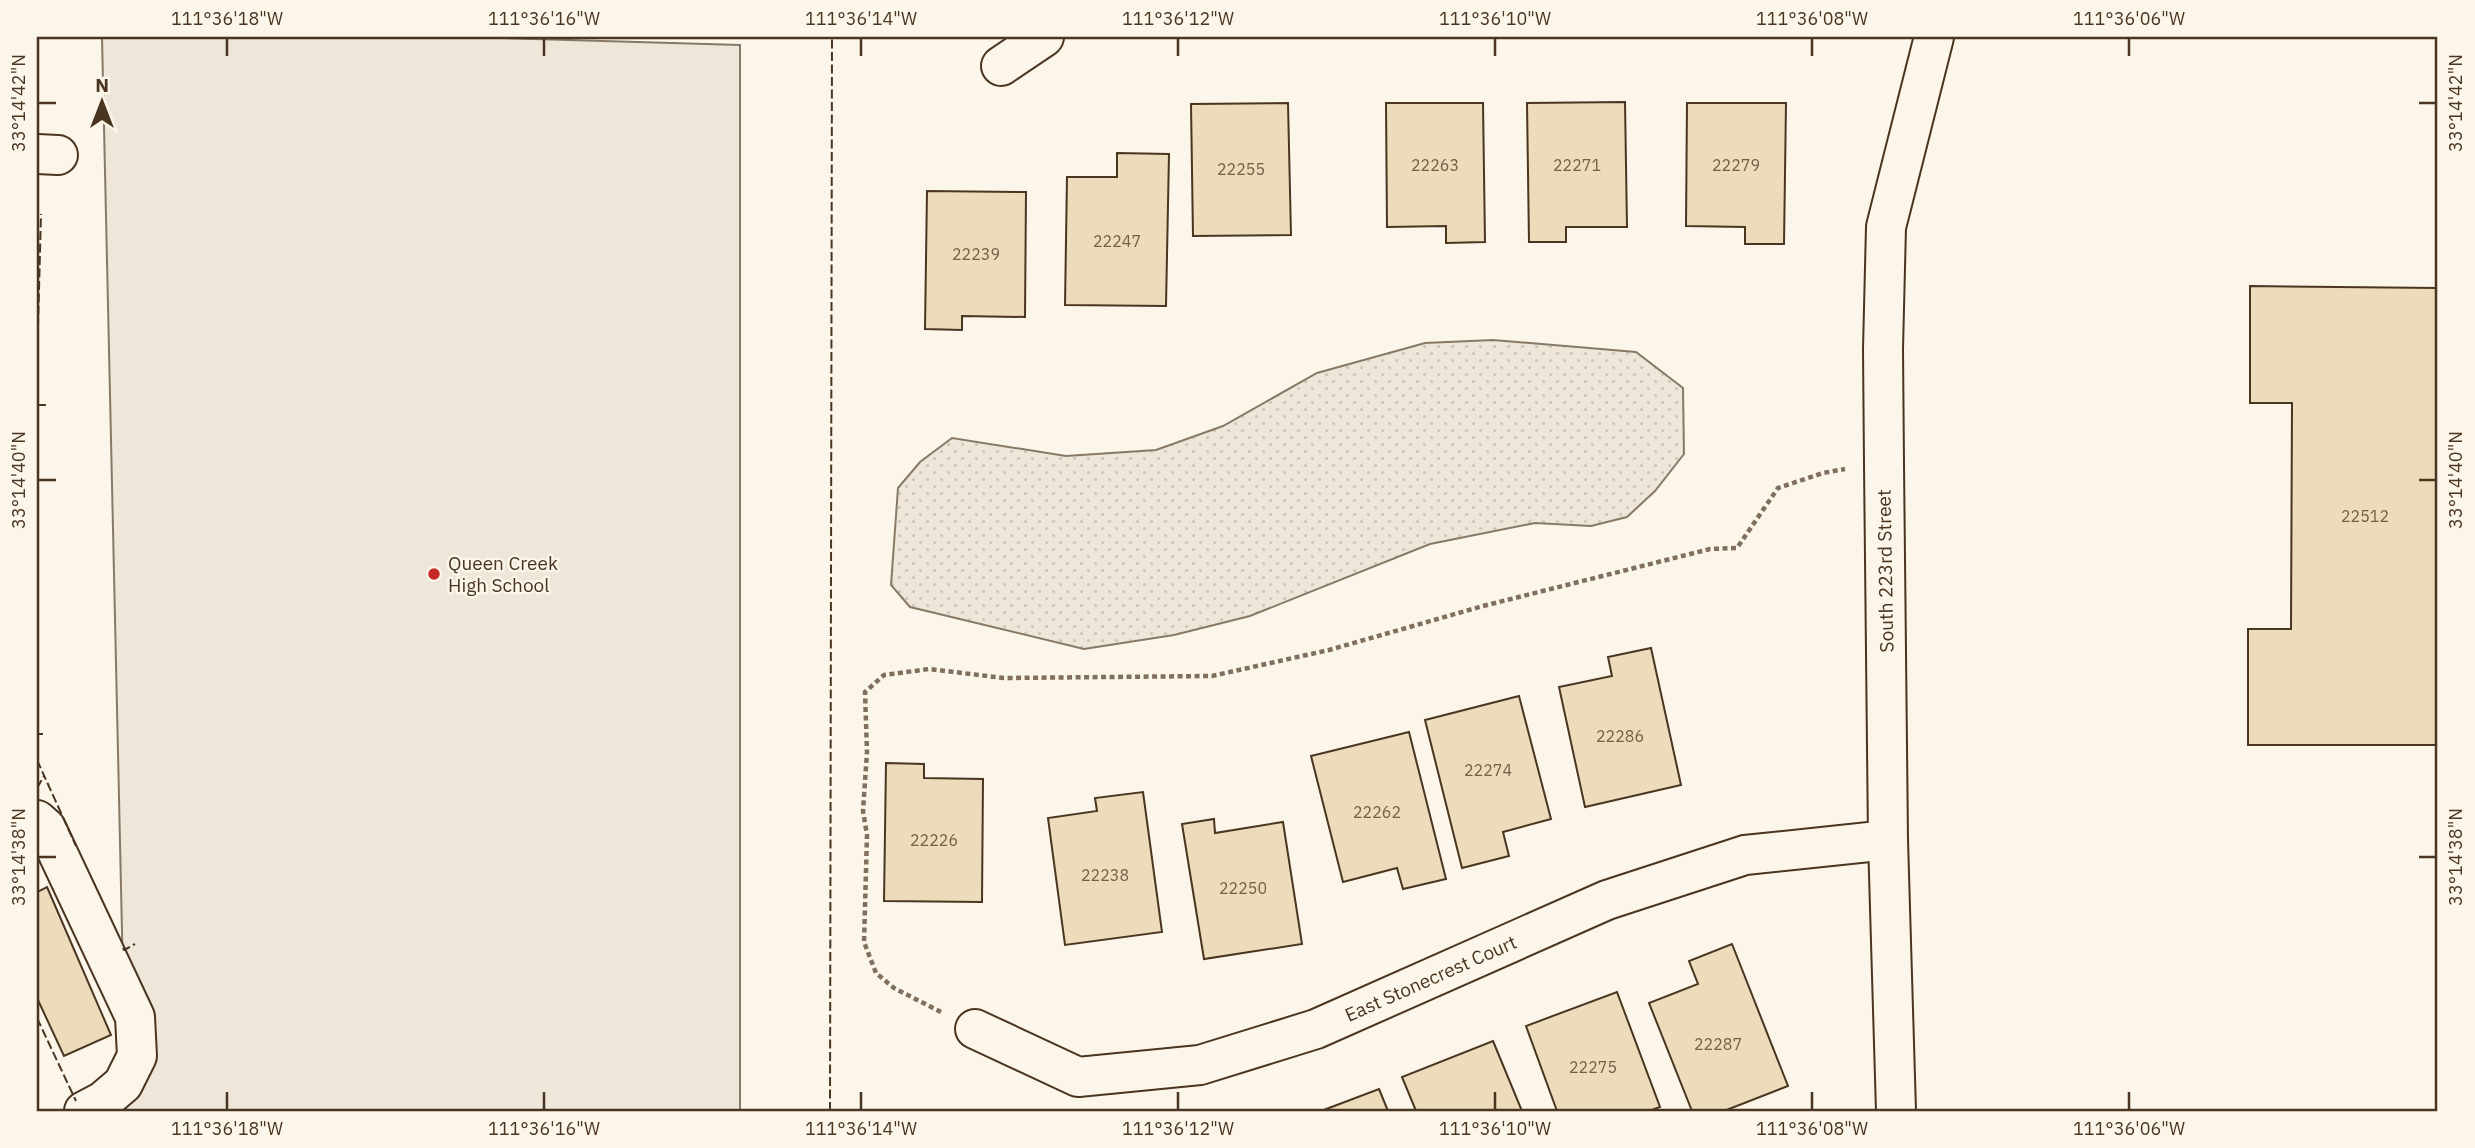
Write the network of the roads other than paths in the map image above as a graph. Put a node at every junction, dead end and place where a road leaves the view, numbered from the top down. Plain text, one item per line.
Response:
1 (1044, 37) edge
2 (1934, 37) edge
3 (1001, 66) dead end
4 (37, 820) edge
5 (1888, 840) junction
6 (975, 1029) road end
7 (84, 1111) edge
8 (1896, 1111) edge

1 - 3 street
2 - 5 street, South 223rd Street
4 - 7 street
5 - 6 street, East Stonecrest Court
5 - 8 street, South 223rd Street

